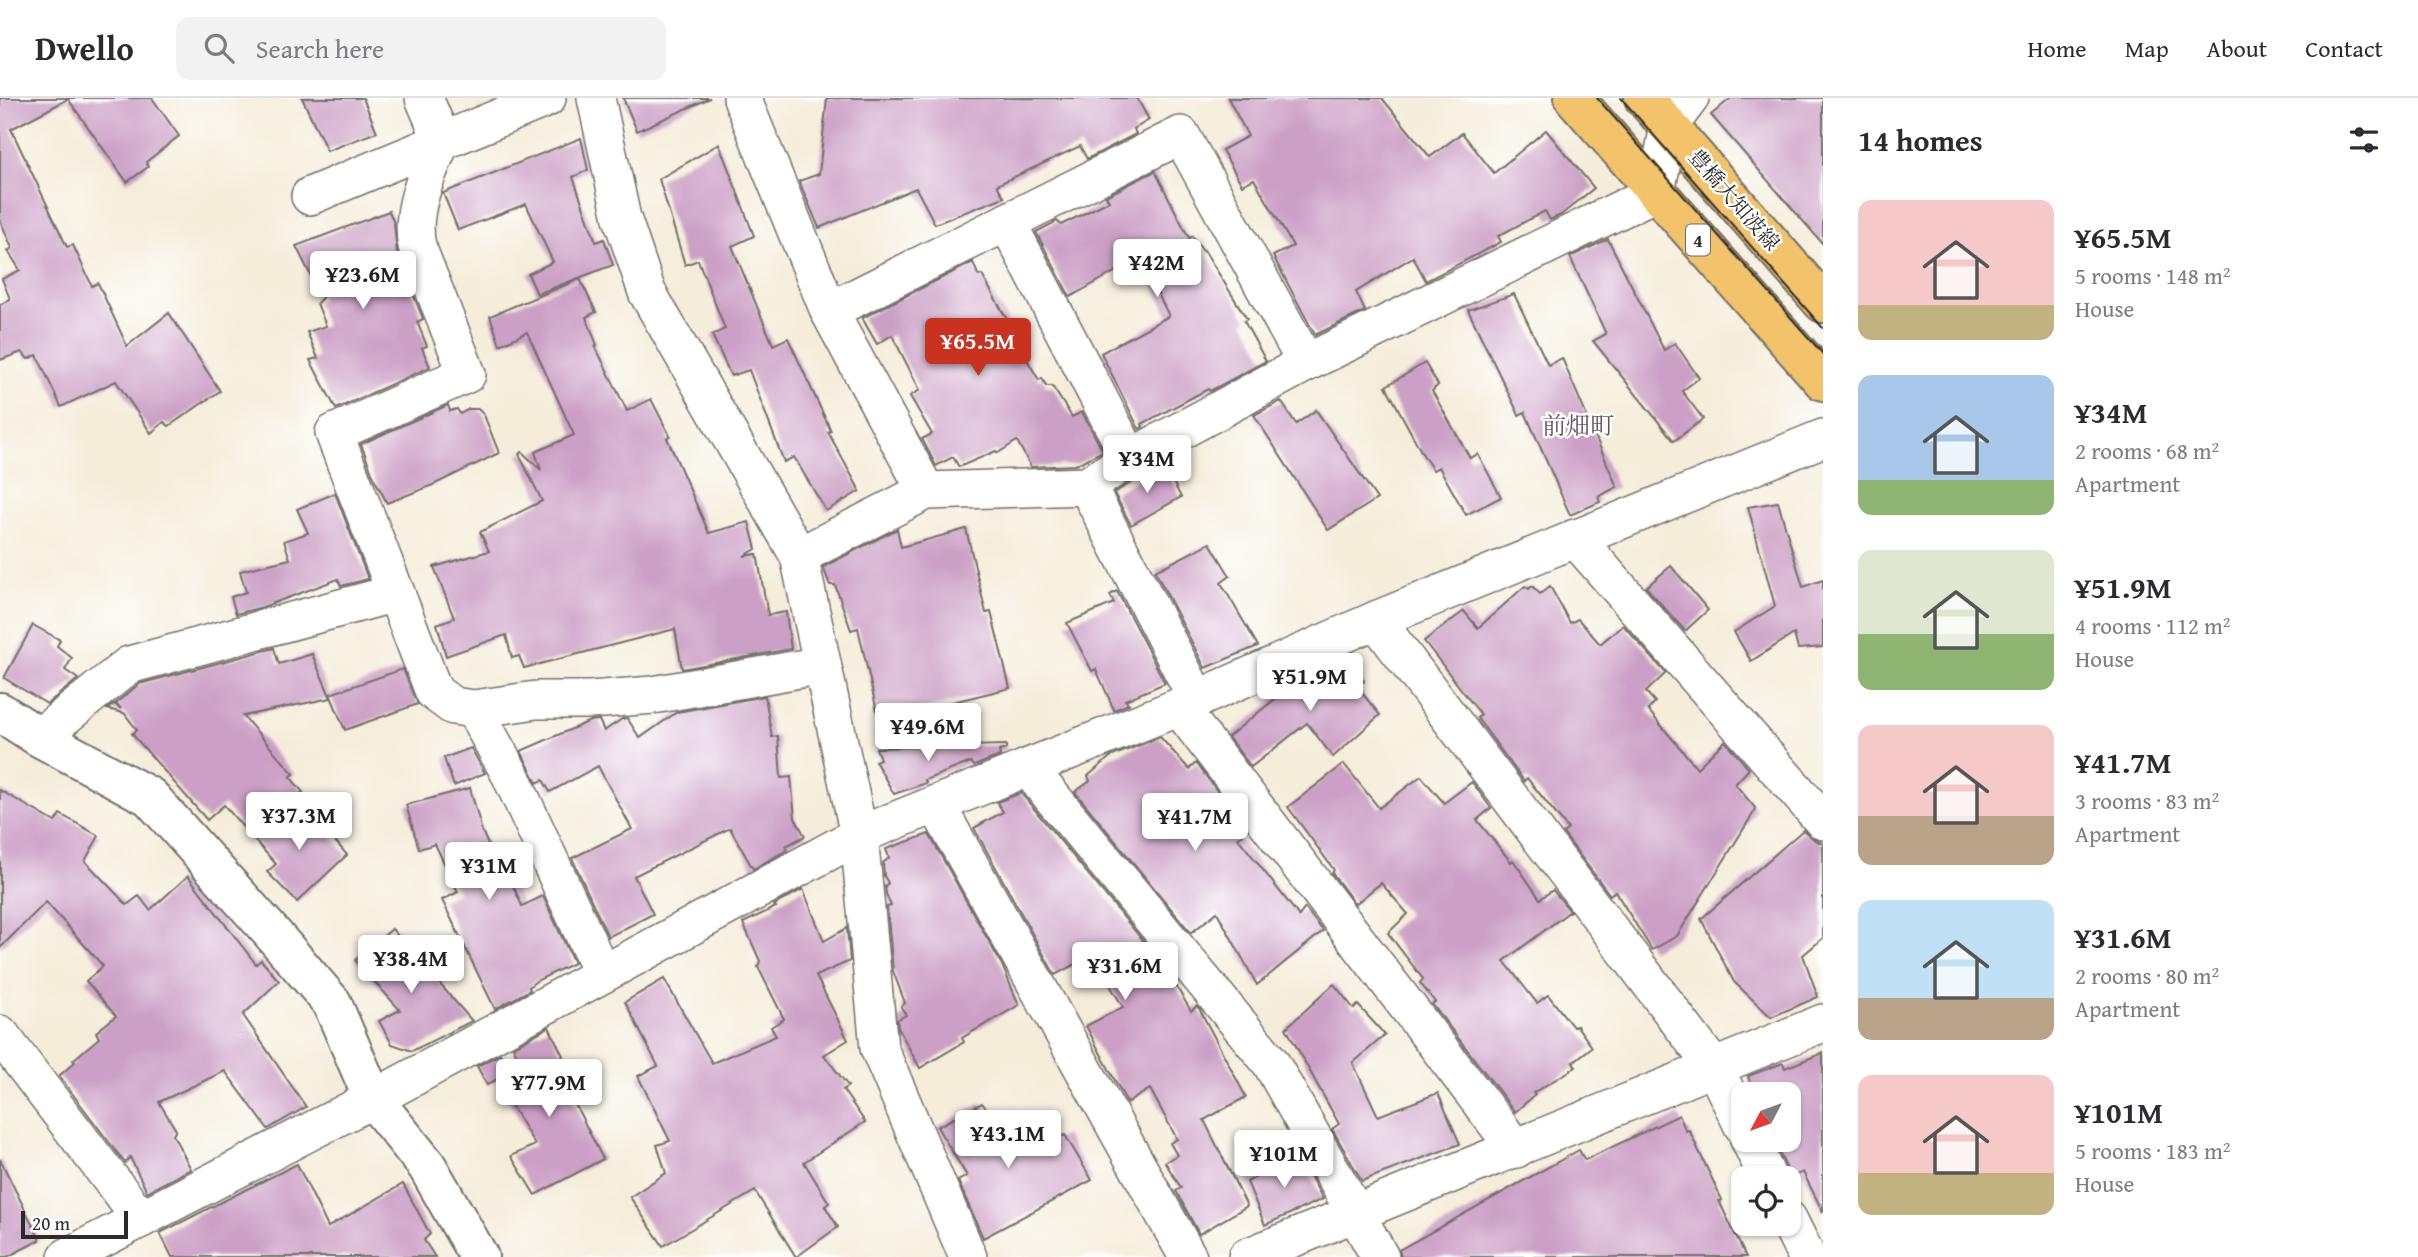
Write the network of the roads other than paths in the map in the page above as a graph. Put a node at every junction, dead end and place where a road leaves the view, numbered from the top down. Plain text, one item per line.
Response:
1 (424, 98) edge
2 (547, 98) edge
3 (596, 98) edge
4 (742, 98) edge
5 (1574, 98) edge
6 (1668, 107) edge
7 (442, 140) junction
8 (1656, 192) junction
9 (310, 196) dead end
10 (1007, 222) junction
11 (1823, 303) edge
12 (829, 311) junction
13 (1306, 363) junction
14 (1823, 381) edge
15 (1823, 438) edge
16 (1130, 458) junction
17 (1087, 486) junction
18 (926, 491) junction
19 (1575, 538) junction
20 (799, 556) junction
21 (396, 593) junction
22 (1376, 620) junction
23 (822, 665) junction
24 (1188, 703) junction
25 (474, 709) junction
26 (0, 712) edge
27 (39, 737) junction
28 (1028, 768) junction
29 (936, 804) junction
30 (1823, 821) edge
31 (859, 835) junction
32 (603, 974) junction
33 (1823, 1023) edge
34 (0, 1034) edge
35 (1715, 1069) junction
36 (373, 1099) junction
37 (1731, 1102) edge
38 (1516, 1149) junction
39 (1356, 1213) junction
40 (141, 1219) junction
41 (1796, 1236) edge
42 (67, 1257) edge
43 (479, 1257) edge
44 (968, 1257) edge
45 (1188, 1257) edge
46 (1247, 1257) edge
47 (1380, 1257) edge
48 (1807, 1257) edge

1 - 7 street
2 - 7 street
3 - 20 street
4 - 12 street
5 - 8 main road, 4
6 - 8 street
6 - 11 main road, 豊橋大知波線
7 - 9 street
7 - 21 street
8 - 13 street
8 - 14 main road, 4
10 - 12 street
10 - 13 street
10 - 16 street
12 - 18 street
13 - 16 street
15 - 19 street
16 - 17 street
17 - 18 street
17 - 24 street
18 - 20 street
19 - 22 street
19 - 30 street
20 - 23 street
21 - 25 street
21 - 27 street
22 - 24 street
22 - 35 street
23 - 25 street
23 - 31 street
24 - 28 street
24 - 38 street
25 - 32 street
26 - 27 street
27 - 36 street
28 - 29 street
28 - 39 street
29 - 31 street
29 - 45 street
31 - 32 street
31 - 44 street
32 - 36 street
33 - 35 street
34 - 40 street
35 - 37 street
35 - 38 street
36 - 40 street
36 - 43 street
38 - 39 street
39 - 46 street
39 - 47 street
40 - 42 street
41 - 48 street

